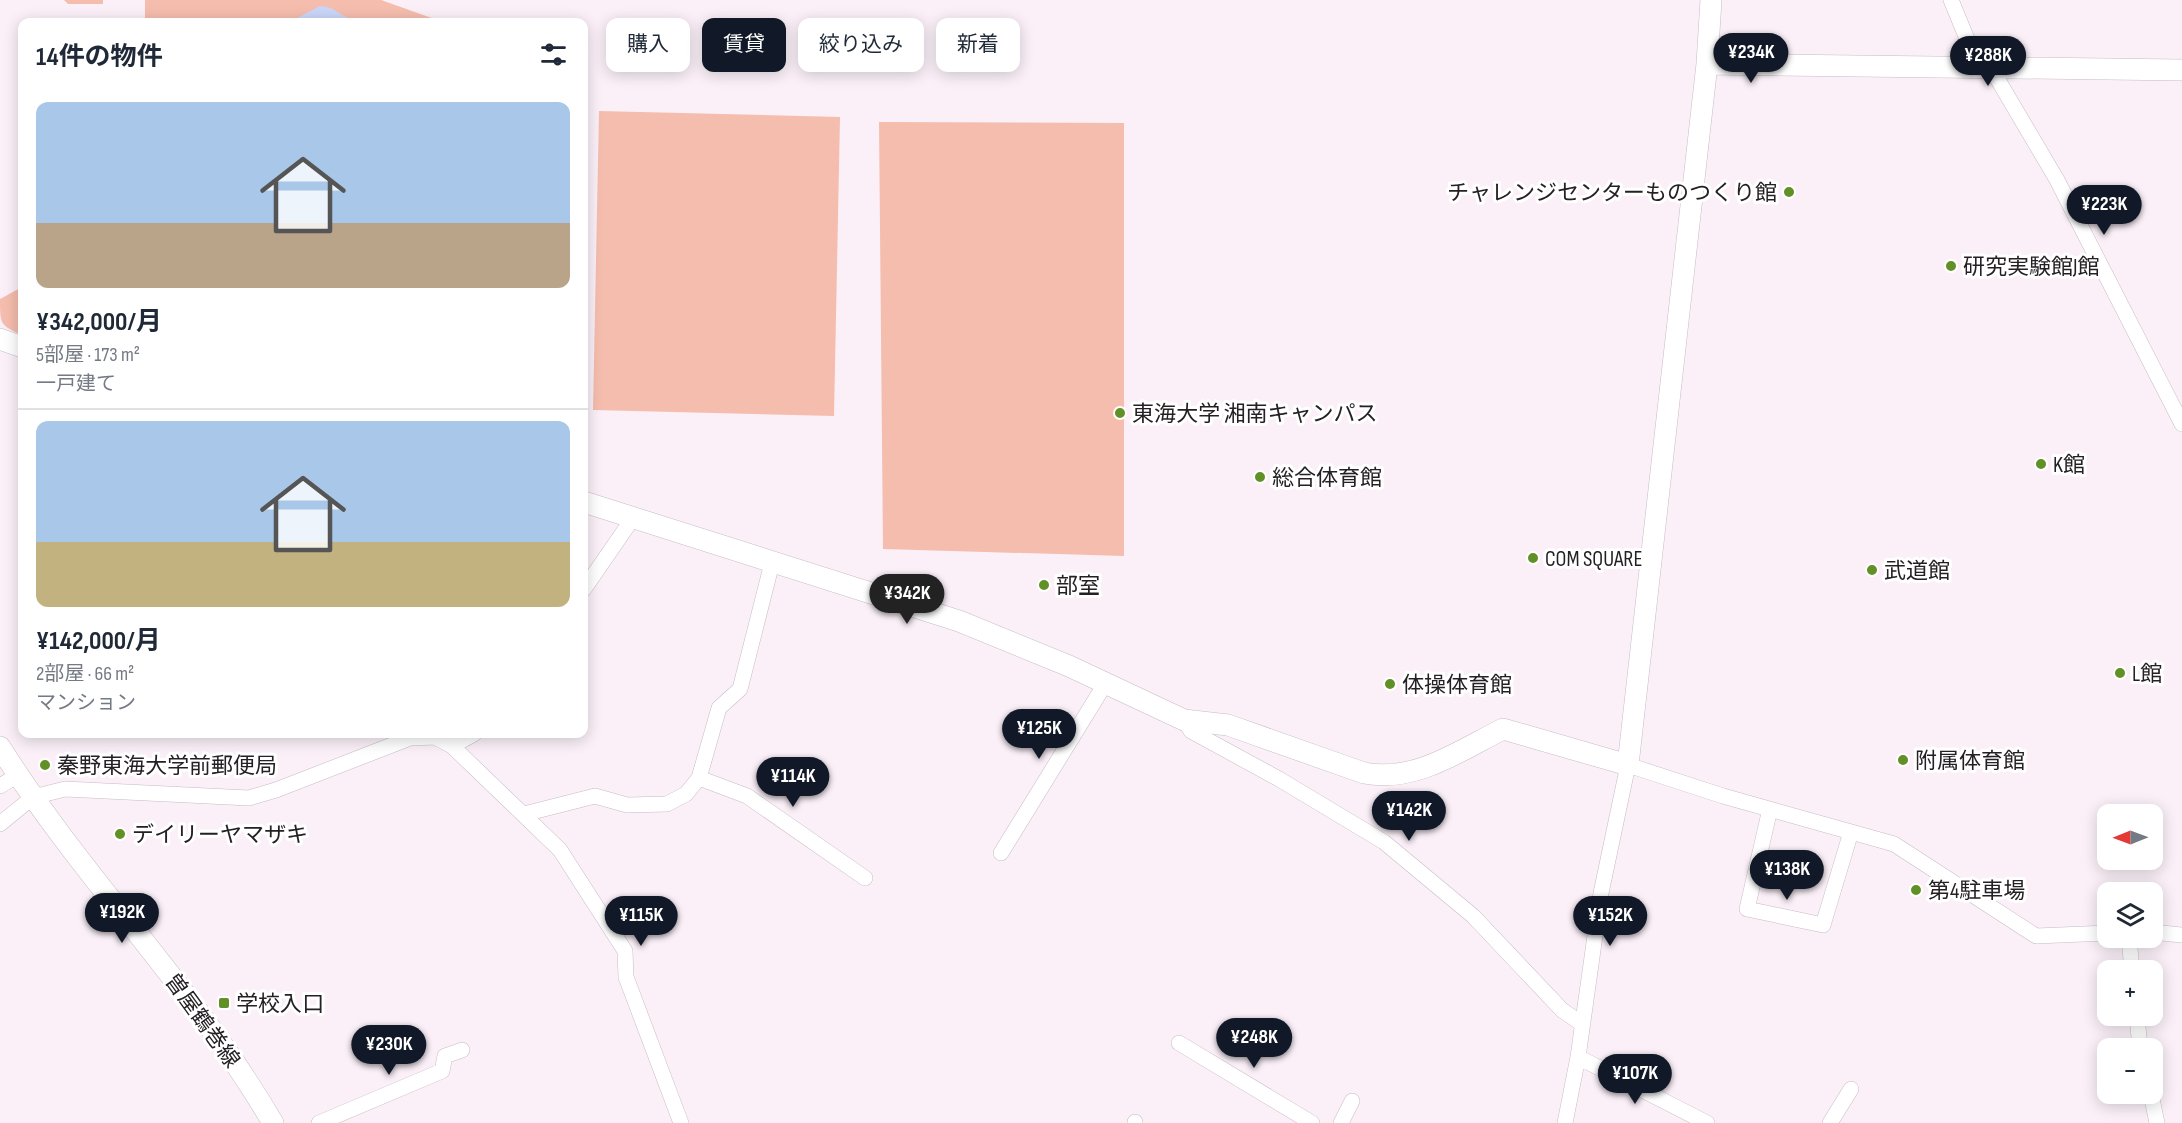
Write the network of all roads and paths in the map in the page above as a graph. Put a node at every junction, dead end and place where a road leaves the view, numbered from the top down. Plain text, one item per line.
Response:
1 (1711, 0) edge
2 (1951, 0) edge
3 (1707, 64) junction
4 (1985, 68) junction
5 (2182, 70) edge
6 (0, 339) edge
7 (18, 346) edge
8 (2182, 424) edge
9 (588, 503) edge
10 (633, 518) junction
11 (772, 563) junction
12 (588, 583) edge
13 (1105, 684) junction
14 (1184, 720) junction
15 (410, 738) edge
16 (437, 738) edge
17 (467, 738) edge
18 (452, 746) junction
19 (0, 747) edge
20 (1629, 765) junction
21 (699, 778) junction
22 (9, 781) edge
23 (33, 797) junction
24 (1770, 809) junction
25 (524, 814) junction
26 (0, 824) edge
27 (1851, 832) junction
28 (1001, 853) dead end
29 (865, 878) dead end
30 (2097, 933) edge
31 (2163, 933) edge
32 (2182, 935) edge
33 (1582, 1024) junction
34 (1179, 1043) dead end
35 (462, 1050) dead end
36 (1578, 1057) junction
37 (1851, 1089) dead end
38 (1353, 1101) dead end
39 (2153, 1104) edge
40 (273, 1123) edge
41 (319, 1123) edge
42 (681, 1123) edge
43 (1312, 1123) edge
44 (1341, 1123) edge
45 (1565, 1123) edge
46 (1707, 1123) edge
47 (1830, 1123) edge
48 (2157, 1123) edge

1 - 3 street
2 - 4 street
3 - 4 street
3 - 20 street
4 - 5 street
4 - 8 street
6 - 7 street
9 - 10 street
10 - 11 street
10 - 12 street
11 - 13 street
11 - 21 street
13 - 14 street
13 - 28 street
14 - 20 street
14 - 33 street
15 - 23 street
16 - 18 street
17 - 18 street
18 - 25 street
19 - 22 street, 曽屋鶴巻線
20 - 24 street
20 - 33 street
21 - 25 street
21 - 29 street
22 - 23 street, 曽屋鶴巻線
23 - 26 street
23 - 40 street, 曽屋鶴巻線
24 - 27 street
24 - 27 street
25 - 42 street
27 - 30 street
31 - 32 street
33 - 36 street
34 - 43 street
35 - 41 street
36 - 45 street
36 - 46 street
37 - 47 street
38 - 44 street
39 - 48 street

